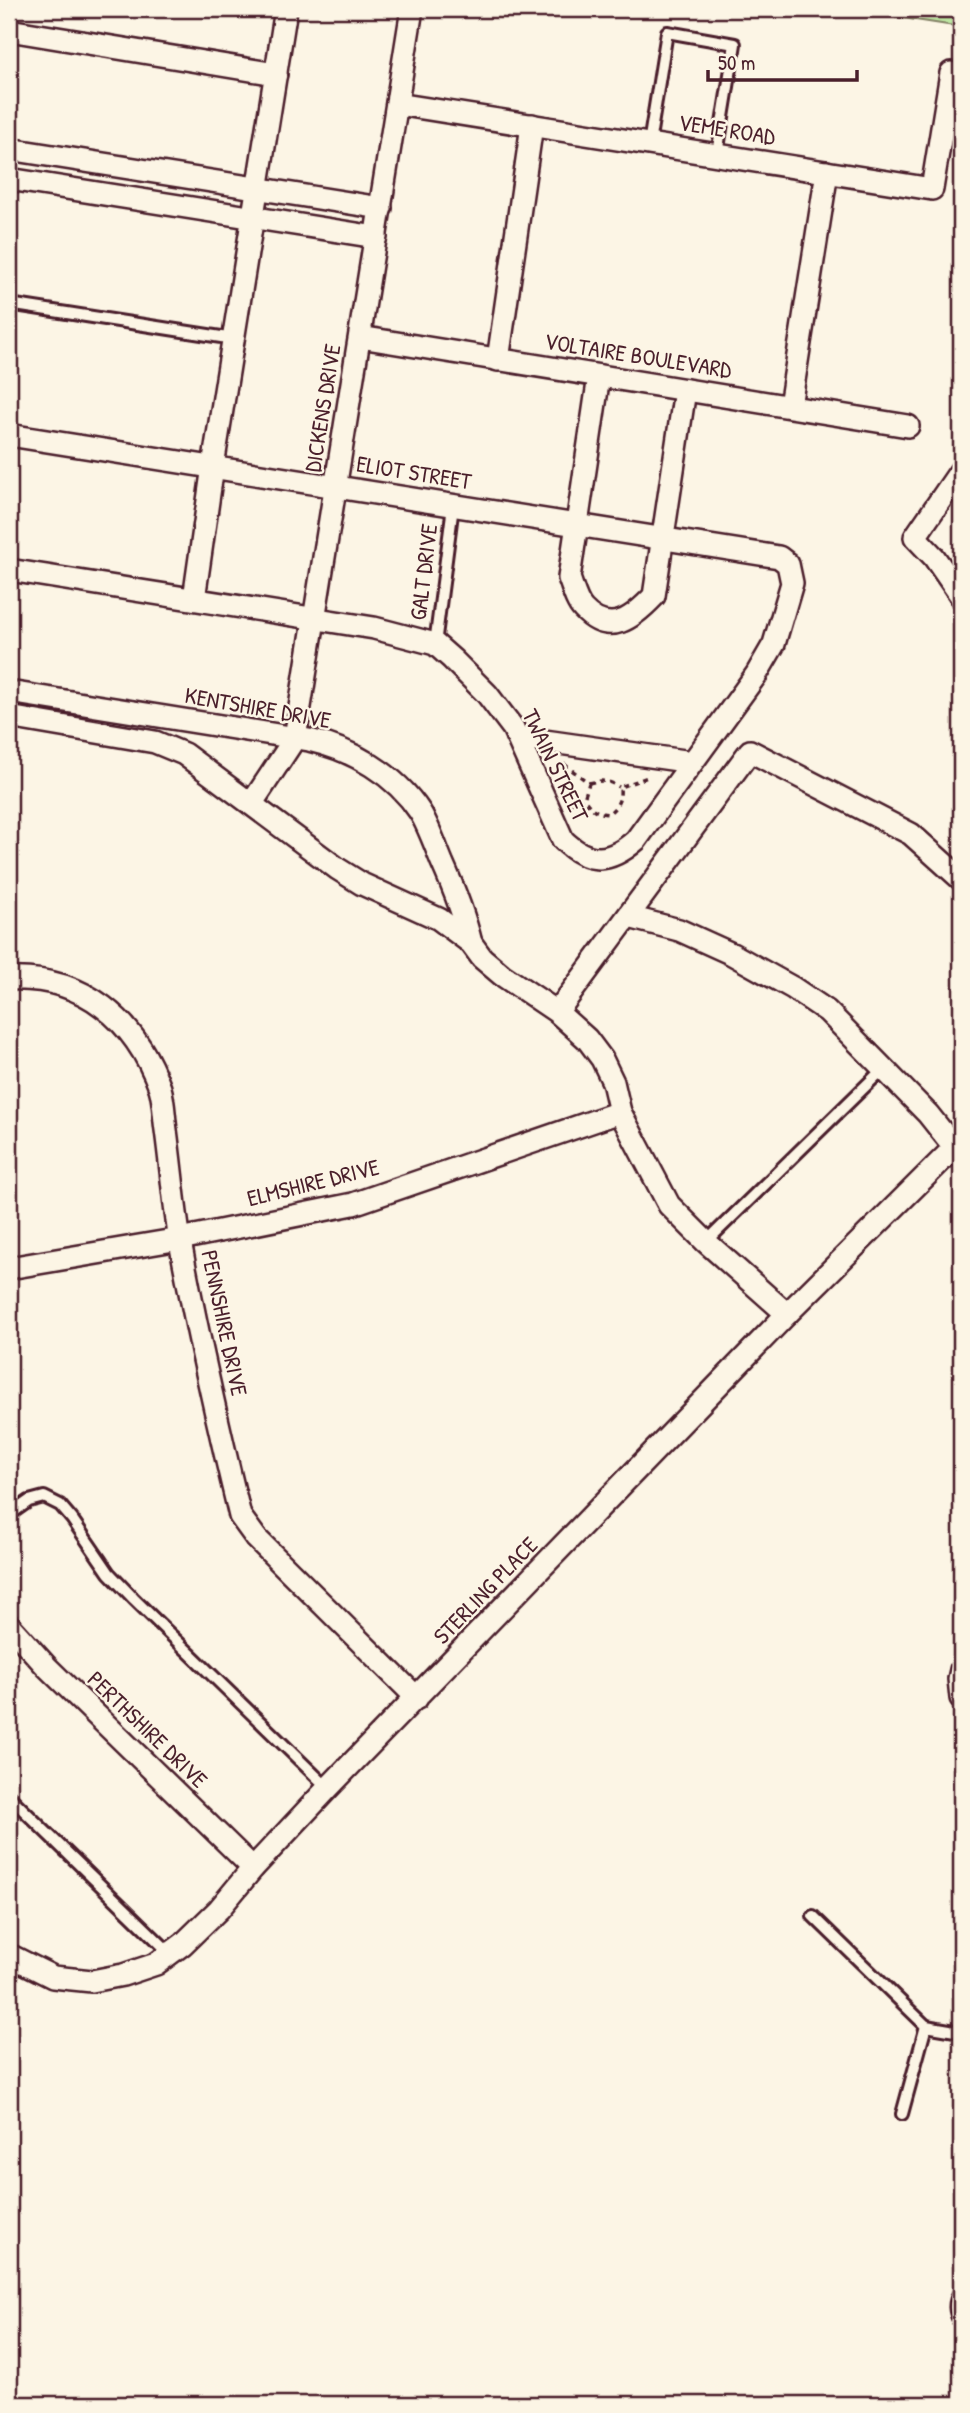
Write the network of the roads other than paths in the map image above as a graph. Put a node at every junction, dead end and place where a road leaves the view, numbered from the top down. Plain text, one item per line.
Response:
1 (286, 9) edge
2 (412, 9) edge
3 (9, 30) edge
4 (951, 73) dead end
5 (276, 74) junction
6 (397, 104) junction
7 (532, 125) junction
8 (649, 144) junction
9 (9, 149) edge
10 (717, 154) junction
11 (827, 172) junction
12 (9, 179) edge
13 (257, 188) junction
14 (381, 208) junction
15 (253, 218) junction
16 (376, 237) junction
17 (9, 304) edge
18 (360, 337) junction
19 (234, 340) junction
20 (498, 359) junction
21 (599, 376) junction
22 (685, 390) junction
23 (790, 407) junction
24 (908, 426) dead end
25 (9, 436) edge
26 (213, 467) junction
27 (961, 470) edge
28 (336, 486) junction
29 (453, 506) junction
30 (576, 525) junction
31 (664, 539) junction
32 (768, 556) joint
33 (9, 570) edge
34 (961, 596) edge
35 (194, 599) junction
36 (315, 618) junction
37 (435, 644) junction
38 (9, 692) edge
39 (9, 717) edge
40 (517, 737) junction
41 (295, 738) junction
42 (692, 762) junction
43 (252, 803) junction
44 (961, 879) edge
45 (629, 918) junction
46 (471, 943) junction
47 (9, 979) edge
48 (557, 1012) junction
49 (883, 1069) junction
50 (620, 1112) junction
51 (958, 1145) edge
52 (180, 1240) junction
53 (706, 1241) junction
54 (9, 1268) edge
55 (787, 1314) junction
56 (9, 1515) edge
57 (9, 1625) edge
58 (961, 1670) edge
59 (417, 1698) junction
60 (961, 1698) edge
61 (328, 1788) junction
62 (9, 1796) edge
63 (253, 1868) junction
64 (813, 1916) dead end
65 (170, 1953) junction
66 (9, 1955) edge
67 (926, 2026) junction
68 (961, 2032) edge
69 (902, 2114) dead end
70 (961, 2290) edge
71 (961, 2325) edge

1 - 5 street
2 - 6 street, DICKENS DRIVE
3 - 5 street
4 - 11 street, VEME ROAD
5 - 13 street
6 - 7 street, VEME ROAD
6 - 14 street, DICKENS DRIVE
7 - 8 street, VEME ROAD
7 - 20 street
8 - 10 street, VEME ROAD
8 - 10 lane
9 - 13 street
10 - 11 street, VEME ROAD
11 - 23 street
12 - 15 street
13 - 14 street
13 - 15 street
14 - 16 street, DICKENS DRIVE
15 - 16 street
15 - 19 street
16 - 18 street, DICKENS DRIVE
17 - 19 lane
18 - 20 street, VOLTAIRE BOULEVARD
18 - 28 street, DICKENS DRIVE
19 - 26 street
20 - 21 street, VOLTAIRE BOULEVARD
21 - 22 street, VOLTAIRE BOULEVARD
21 - 30 street
22 - 23 street, VOLTAIRE BOULEVARD
22 - 31 street
23 - 24 street, VOLTAIRE BOULEVARD
25 - 26 street, ELIOT STREET
26 - 28 street, ELIOT STREET
26 - 35 street
27 - 34 street
28 - 29 street, ELIOT STREET
28 - 36 street, DICKENS DRIVE
29 - 30 street, ELIOT STREET
29 - 37 lane, GALT DRIVE
30 - 31 street, ELIOT STREET
30 - 31 street
31 - 32 street, ELIOT STREET
32 - 42 street, TWAIN STREET
33 - 35 street, TWAIN STREET
35 - 36 street, TWAIN STREET
36 - 37 street, TWAIN STREET
36 - 41 street, DICKENS DRIVE
37 - 40 street, TWAIN STREET
38 - 41 street, KENTSHIRE DRIVE
39 - 43 street, KENTSHIRE DRIVE
40 - 42 street
40 - 42 street, TWAIN STREET
41 - 43 street, DICKENS DRIVE
41 - 46 street, KENTSHIRE DRIVE
43 - 46 street, KENTSHIRE DRIVE
44 - 45 street
45 - 48 street
45 - 49 street
46 - 48 street, KENTSHIRE DRIVE
47 - 52 street, PENNSHIRE DRIVE
48 - 50 street, KENTSHIRE DRIVE
49 - 51 street
49 - 53 lane
50 - 52 street, ELMSHIRE DRIVE
50 - 53 street, KENTSHIRE DRIVE
51 - 55 street, STERLING PLACE
52 - 54 street, ELMSHIRE DRIVE
52 - 59 street, PENNSHIRE DRIVE
53 - 55 street, KENTSHIRE DRIVE
55 - 59 street, STERLING PLACE
56 - 61 lane
57 - 63 street, PERTHSHIRE DRIVE
58 - 60 street
59 - 61 street, STERLING PLACE
61 - 63 street, STERLING PLACE
62 - 65 lane
63 - 65 street, STERLING PLACE
64 - 67 lane
65 - 66 street, STERLING PLACE
67 - 68 lane
67 - 69 lane
70 - 71 lane

